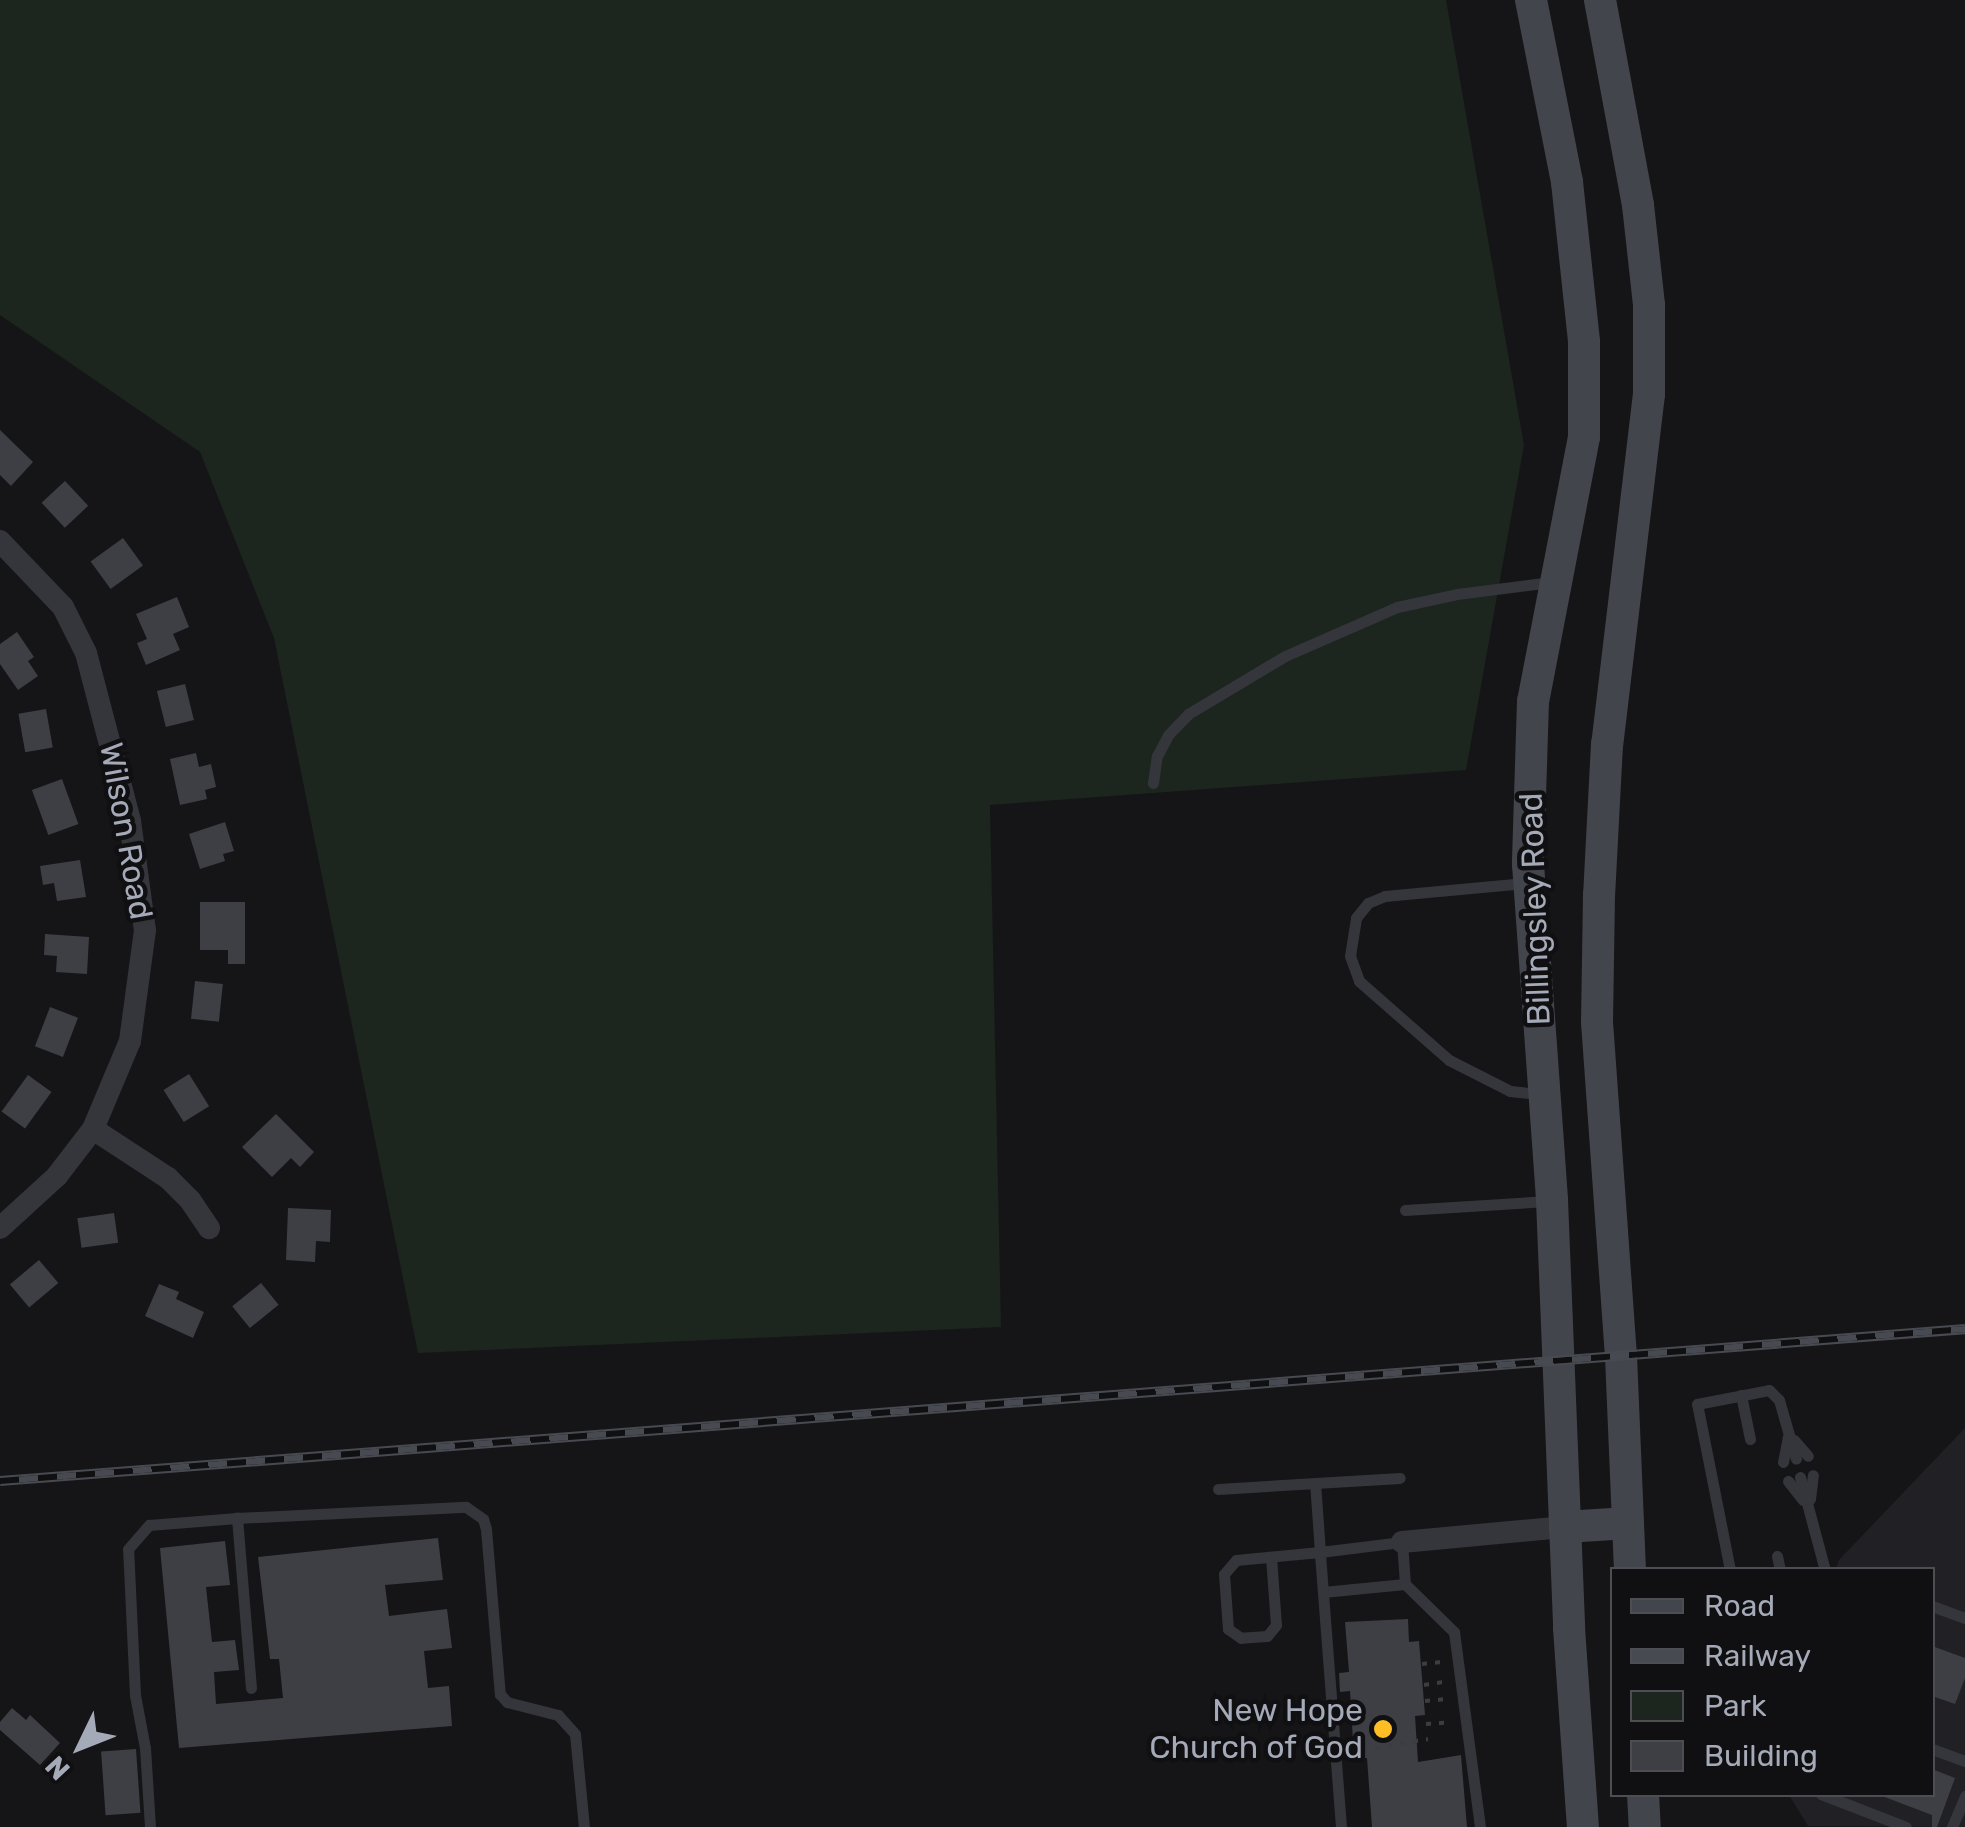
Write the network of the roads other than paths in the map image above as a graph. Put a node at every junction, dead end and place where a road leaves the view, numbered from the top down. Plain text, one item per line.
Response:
1 (1531, 0) edge
2 (1600, 0) edge
3 (0, 541) edge
4 (1555, 582) junction
5 (1153, 783) dead end
6 (1529, 883) junction
7 (1544, 1094) junction
8 (93, 1129) junction
9 (1552, 1200) junction
10 (1405, 1210) dead end
11 (0, 1228) edge
12 (209, 1228) dead end
13 (1740, 1395) junction
14 (1788, 1432) junction
15 (1750, 1440) dead end
16 (1400, 1478) dead end
17 (1315, 1483) junction
18 (1218, 1489) dead end
19 (1808, 1508) junction
20 (237, 1518) junction
21 (1628, 1523) junction
22 (1565, 1526) junction
23 (1402, 1542) junction
24 (1320, 1552) junction
25 (1271, 1557) junction
26 (1630, 1567) edge
27 (1729, 1567) edge
28 (1824, 1567) edge
29 (1405, 1584) junction
30 (1323, 1592) junction
31 (1935, 1607) edge
32 (1965, 1618) edge
33 (251, 1688) dead end
34 (1935, 1749) edge
35 (1965, 1760) edge
36 (1965, 1796) edge
37 (1643, 1797) edge
38 (1829, 1797) edge
39 (150, 1827) edge
40 (584, 1827) edge
41 (1341, 1827) edge
42 (1480, 1827) edge
43 (1583, 1827) edge
44 (1645, 1827) edge
45 (1906, 1827) edge
46 (1952, 1827) edge

1 - 4 main road, Billingsley Road
2 - 21 main road, Billingsley Road
3 - 8 street, Wilson Road
4 - 5 lane
4 - 6 main road, Billingsley Road
6 - 7 main road, Billingsley Road
6 - 7 lane
7 - 9 main road, Billingsley Road
8 - 11 street, Wilson Road
8 - 12 street
9 - 10 lane
9 - 22 main road, Billingsley Road
13 - 14 lane
13 - 15 lane
13 - 27 lane
14 - 14 lane
16 - 17 lane
17 - 18 lane
17 - 24 lane
19 - 19 lane
19 - 28 lane
20 - 33 lane
20 - 39 lane
20 - 40 lane
21 - 22 main road
21 - 26 main road, Billingsley Road
22 - 23 street
22 - 43 main road, Billingsley Road
23 - 24 lane
23 - 29 lane
24 - 25 lane
24 - 30 lane
25 - 25 lane
29 - 30 lane
29 - 42 lane
30 - 41 lane
31 - 32 lane
34 - 35 lane
36 - 46 lane
37 - 44 main road
38 - 45 lane

